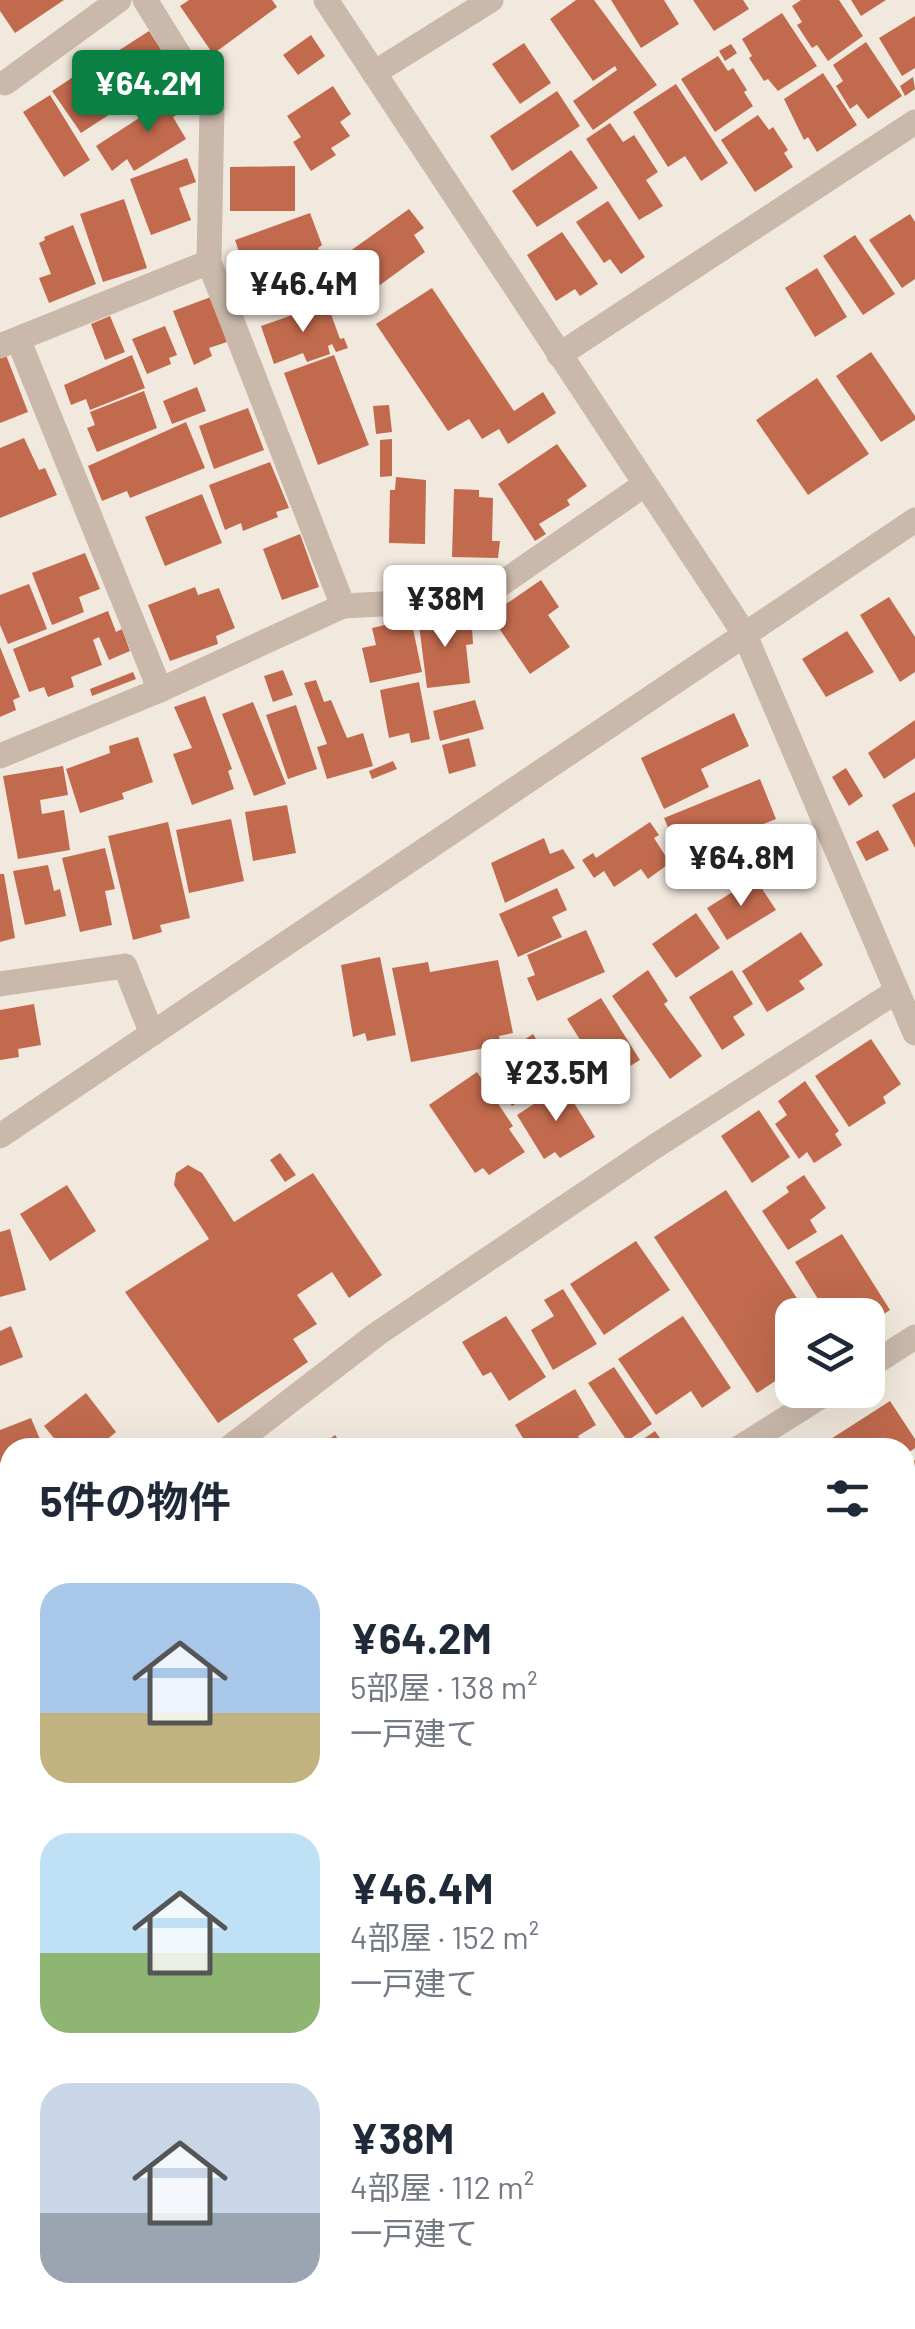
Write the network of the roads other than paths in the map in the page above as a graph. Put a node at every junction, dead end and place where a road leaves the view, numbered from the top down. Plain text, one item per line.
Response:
1 (119, 0) edge
2 (144, 0) edge
3 (326, 0) edge
4 (490, 0) edge
5 (374, 73) junction
6 (2, 81) edge
7 (915, 122) edge
8 (209, 262) junction
9 (9, 342) edge
10 (558, 354) junction
11 (644, 485) junction
12 (915, 520) edge
13 (343, 606) junction
14 (744, 634) junction
15 (160, 690) junction
16 (0, 756) edge
17 (0, 984) edge
18 (897, 992) junction
19 (915, 1033) edge
20 (152, 1034) junction
21 (0, 1136) edge
22 (915, 1337) edge
23 (885, 1356) edge
24 (802, 1408) edge
25 (242, 1438) edge
26 (755, 1438) edge

1 - 6 street
2 - 8 street
3 - 5 street
4 - 5 street
5 - 10 street
7 - 10 street
8 - 9 street
8 - 13 street
9 - 15 street
10 - 11 street
11 - 13 street
11 - 14 street
12 - 14 street
13 - 15 street
14 - 18 street
14 - 20 street
15 - 16 street
17 - 20 street
18 - 19 street
18 - 25 street
20 - 21 street
22 - 23 street
24 - 26 street

